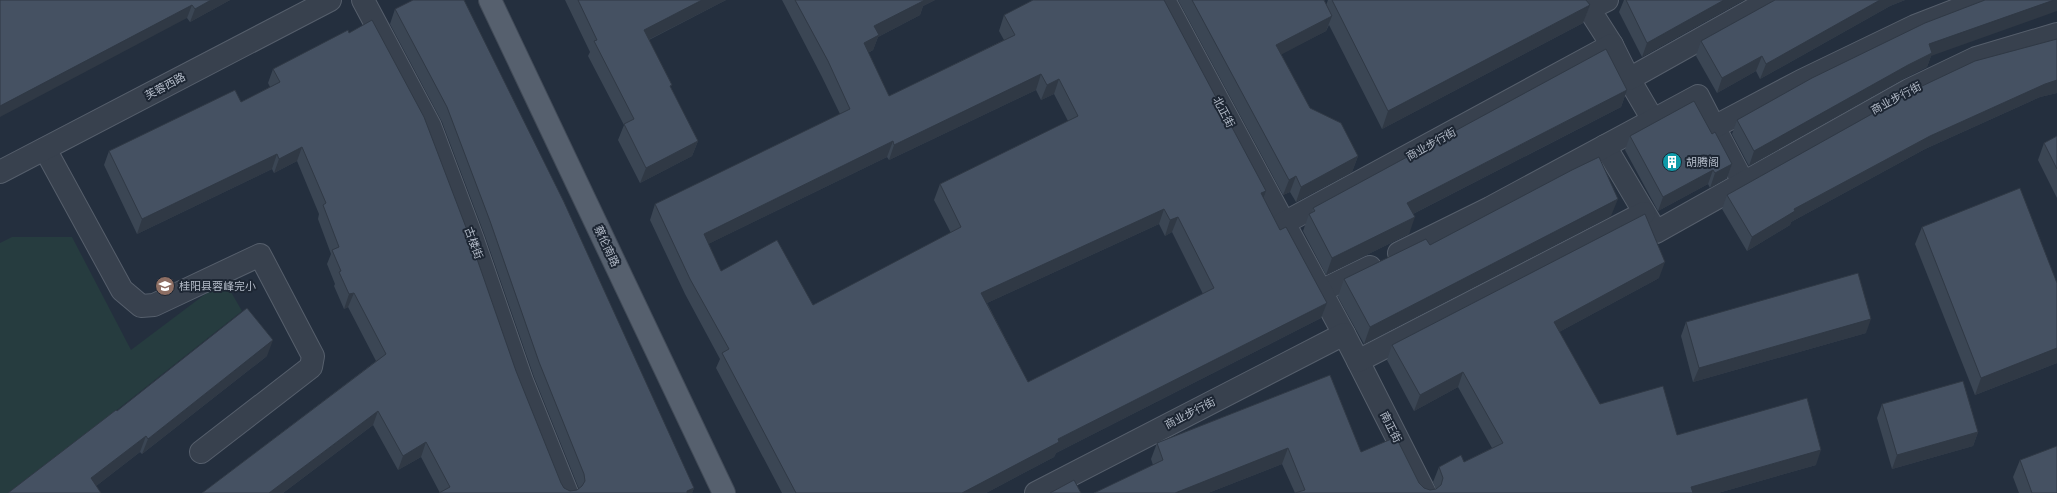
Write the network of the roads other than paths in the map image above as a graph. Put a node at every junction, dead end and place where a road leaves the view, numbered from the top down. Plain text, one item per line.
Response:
1 (330, 0) edge
2 (363, 0) edge
3 (490, 0) edge
4 (1164, 0) edge
5 (1770, 0) edge
6 (1982, 0) edge
7 (1593, 3) edge
8 (2057, 34) edge
9 (1612, 45) junction
10 (1629, 79) junction
11 (1653, 120) junction
12 (1714, 127) junction
13 (1605, 146) junction
14 (45, 148) junction
15 (0, 172) edge
16 (1743, 182) junction
17 (1644, 213) junction
18 (1284, 223) junction
19 (1321, 291) junction
20 (1344, 334) junction
21 (1358, 361) junction
22 (201, 452) dead end
23 (567, 493) edge
24 (724, 493) edge
25 (1036, 493) edge
26 (1425, 493) edge

1 - 14 street, 芙蓉西路
2 - 23 street, 古楼街
3 - 24 main road, 蔡伦南路
4 - 18 street, 北正街
5 - 10 street
6 - 12 street
7 - 9 street
8 - 16 street, 商业步行街
9 - 10 street
9 - 18 street, 商业步行街
10 - 11 street
11 - 12 street
11 - 13 street
12 - 16 street
13 - 17 street, 商业步行街
13 - 19 street
14 - 15 street, 芙蓉西路
14 - 22 street
16 - 17 street, 商业步行街
17 - 21 street
18 - 19 street
19 - 20 street
20 - 21 street
20 - 25 street, 商业步行街
21 - 26 street, 南正街

